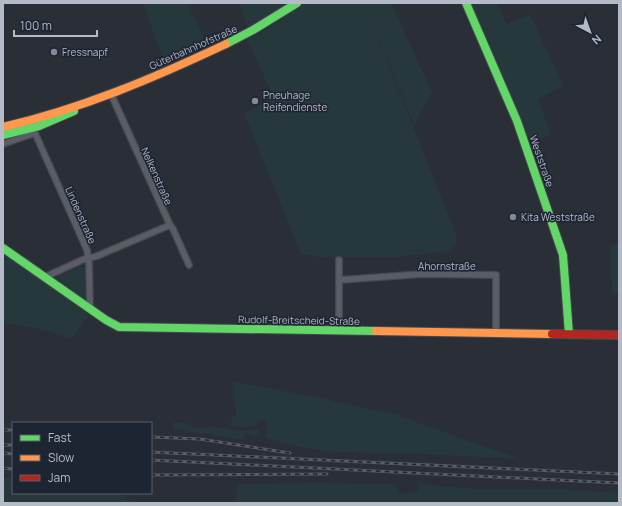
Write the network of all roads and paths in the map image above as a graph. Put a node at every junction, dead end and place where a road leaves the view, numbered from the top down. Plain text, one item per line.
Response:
1 (297, 3) edge
2 (466, 3) edge
3 (111, 94) junction
4 (93, 101) junction
5 (3, 127) edge
6 (3, 135) edge
7 (3, 144) edge
8 (170, 226) junction
9 (3, 248) edge
10 (89, 258) junction
11 (339, 260) dead end
12 (189, 265) dead end
13 (45, 277) junction
14 (339, 280) junction
15 (90, 308) junction
16 (339, 331) junction
17 (496, 333) junction
18 (569, 334) junction
19 (619, 335) edge

1 - 3 street, Güterbahnhofstraße
2 - 18 street, Weststraße
3 - 4 street, Güterbahnhofstraße
3 - 8 street, Nelkenstraße
4 - 5 street, Güterbahnhofstraße
4 - 6 street, Güterbahnhofstraße
7 - 10 street, Lindenstraße
8 - 10 street
8 - 12 street, Nelkenstraße
9 - 13 street, Rudolf-Breitscheid-Straße
10 - 13 street
10 - 15 street, Lindenstraße
11 - 14 street
13 - 15 street, Rudolf-Breitscheid-Straße
14 - 16 street
14 - 17 street, Ahornstraße
15 - 16 street, Rudolf-Breitscheid-Straße
16 - 17 street, Rudolf-Breitscheid-Straße
17 - 18 street, Rudolf-Breitscheid-Straße
18 - 19 street, Rudolf-Breitscheid-Straße

